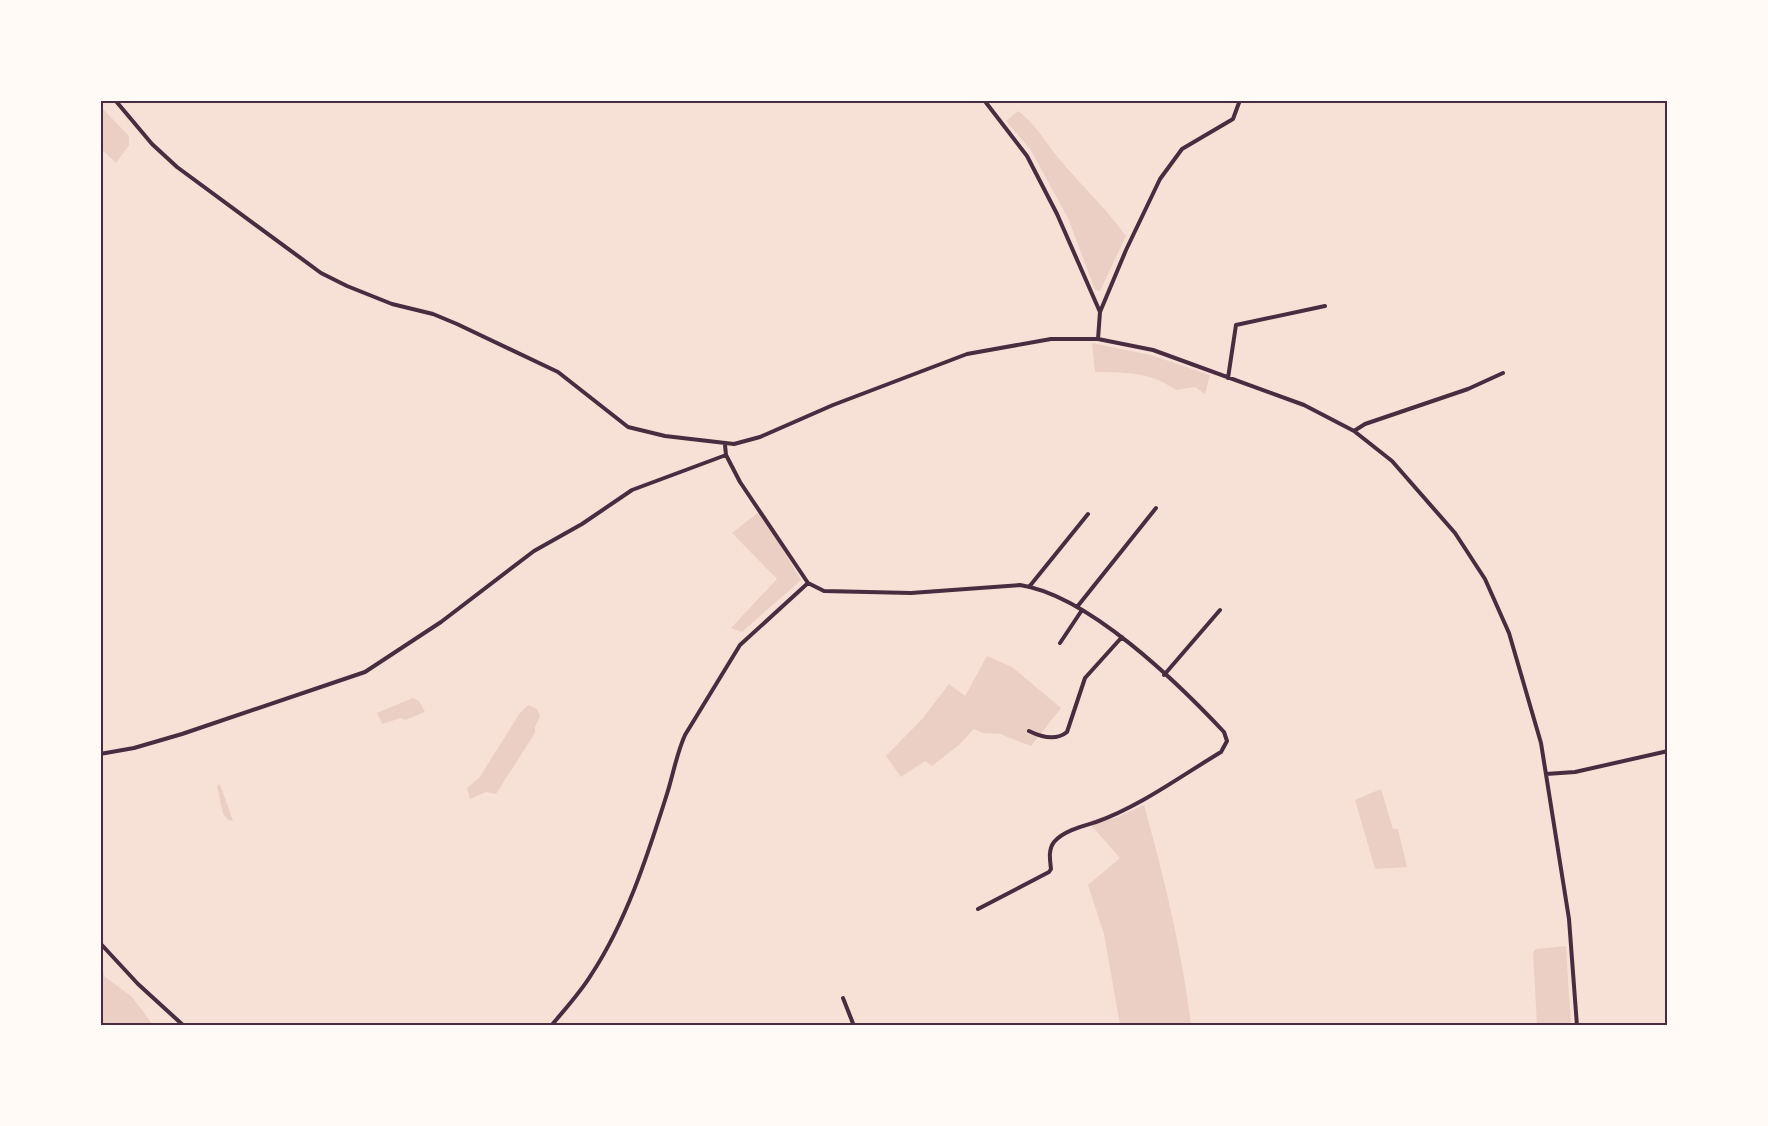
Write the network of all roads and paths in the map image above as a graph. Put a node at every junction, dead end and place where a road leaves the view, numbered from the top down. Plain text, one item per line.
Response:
1 (115, 100) edge
2 (984, 100) edge
3 (1240, 100) edge
4 (1325, 306) dead end
5 (1100, 312) junction
6 (1098, 339) junction
7 (1503, 374) dead end
8 (1228, 378) junction
9 (1354, 431) junction
10 (725, 445) junction
11 (726, 455) junction
12 (1156, 508) dead end
13 (1088, 514) dead end
14 (808, 583) junction
15 (1029, 587) junction
16 (1077, 607) junction
17 (1082, 610) junction
18 (1220, 610) dead end
19 (1122, 637) junction
20 (1060, 643) dead end
21 (1164, 675) junction
22 (1029, 731) dead end
23 (1668, 750) edge
24 (100, 754) edge
25 (1546, 774) junction
26 (978, 909) dead end
27 (100, 943) edge
28 (843, 998) dead end
29 (183, 1026) edge
30 (551, 1026) edge
31 (854, 1026) edge
32 (1577, 1026) edge

1 - 10 street
2 - 5 street
3 - 5 street
4 - 8 street
5 - 6 street
6 - 8 street
6 - 10 street
7 - 9 street
8 - 9 street
9 - 25 street
10 - 11 street
11 - 14 street
11 - 24 street
12 - 16 street
13 - 15 street
14 - 15 street
14 - 30 street
15 - 16 street
16 - 17 street
17 - 19 street
17 - 20 street
18 - 21 street
19 - 21 street
19 - 22 street
21 - 26 street
23 - 25 street
25 - 32 street
27 - 29 street
28 - 31 street

